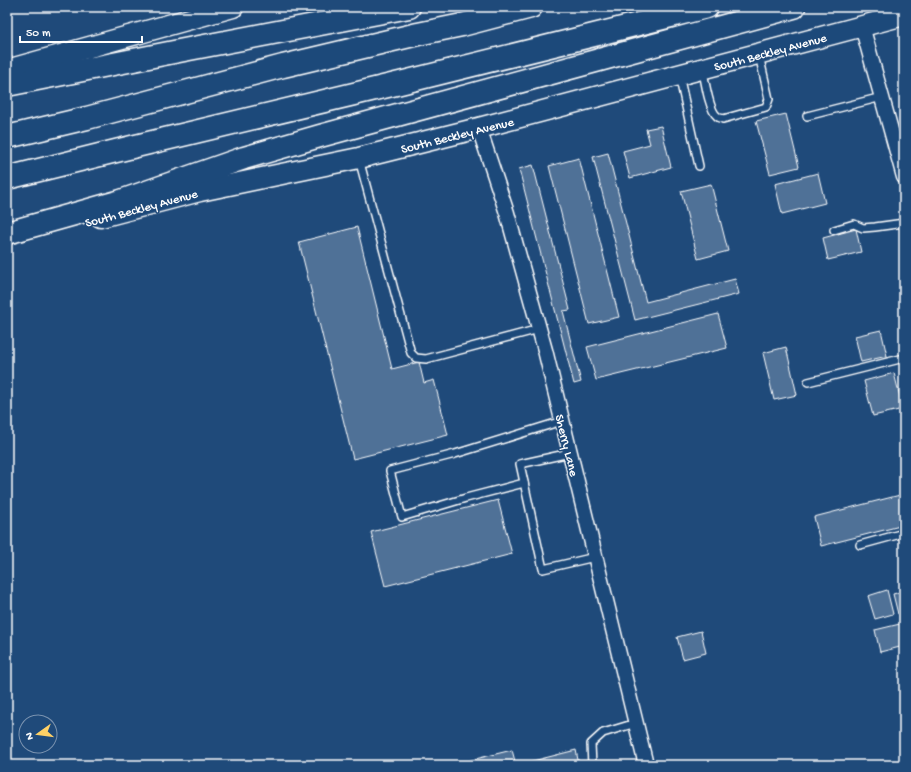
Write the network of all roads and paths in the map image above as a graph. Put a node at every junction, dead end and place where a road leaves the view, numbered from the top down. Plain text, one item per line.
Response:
1 (233, 7) edge
2 (409, 7) edge
3 (531, 7) edge
4 (707, 7) edge
5 (794, 7) edge
6 (904, 16) edge
7 (862, 26) junction
8 (758, 54) junction
9 (703, 68) junction
10 (7, 70) edge
11 (679, 75) junction
12 (7, 85) edge
13 (882, 97) junction
14 (807, 116) dead end
15 (479, 128) junction
16 (7, 137) edge
17 (359, 158) junction
18 (699, 166) dead end
19 (904, 177) edge
20 (7, 178) edge
21 (904, 223) edge
22 (834, 230) dead end
23 (7, 233) edge
24 (7, 242) edge
25 (539, 329) junction
26 (904, 358) edge
27 (808, 382) dead end
28 (562, 421) junction
29 (570, 453) junction
30 (524, 483) junction
31 (904, 533) edge
32 (860, 545) dead end
33 (595, 557) junction
34 (636, 723) junction
35 (592, 765) edge
36 (646, 765) edge

1 - 10 main road
2 - 12 highway
3 - 16 highway
4 - 20 highway
5 - 23 highway
6 - 7 main road, South Beckley Avenue
7 - 8 main road, South Beckley Avenue
7 - 13 street
8 - 9 main road, South Beckley Avenue
8 - 9 lane
9 - 11 main road, South Beckley Avenue
11 - 15 main road, South Beckley Avenue
11 - 18 lane
13 - 14 lane
13 - 19 street
15 - 17 main road, South Beckley Avenue
15 - 25 street, Sherry Lane
17 - 24 main road, South Beckley Avenue
17 - 25 lane
21 - 22 lane
25 - 28 street, Sherry Lane
26 - 27 lane
28 - 29 street, Sherry Lane
28 - 30 lane
29 - 30 lane
29 - 33 street, Sherry Lane
30 - 33 lane
31 - 32 lane
33 - 34 street, Sherry Lane
34 - 35 lane
34 - 36 street, Sherry Lane

